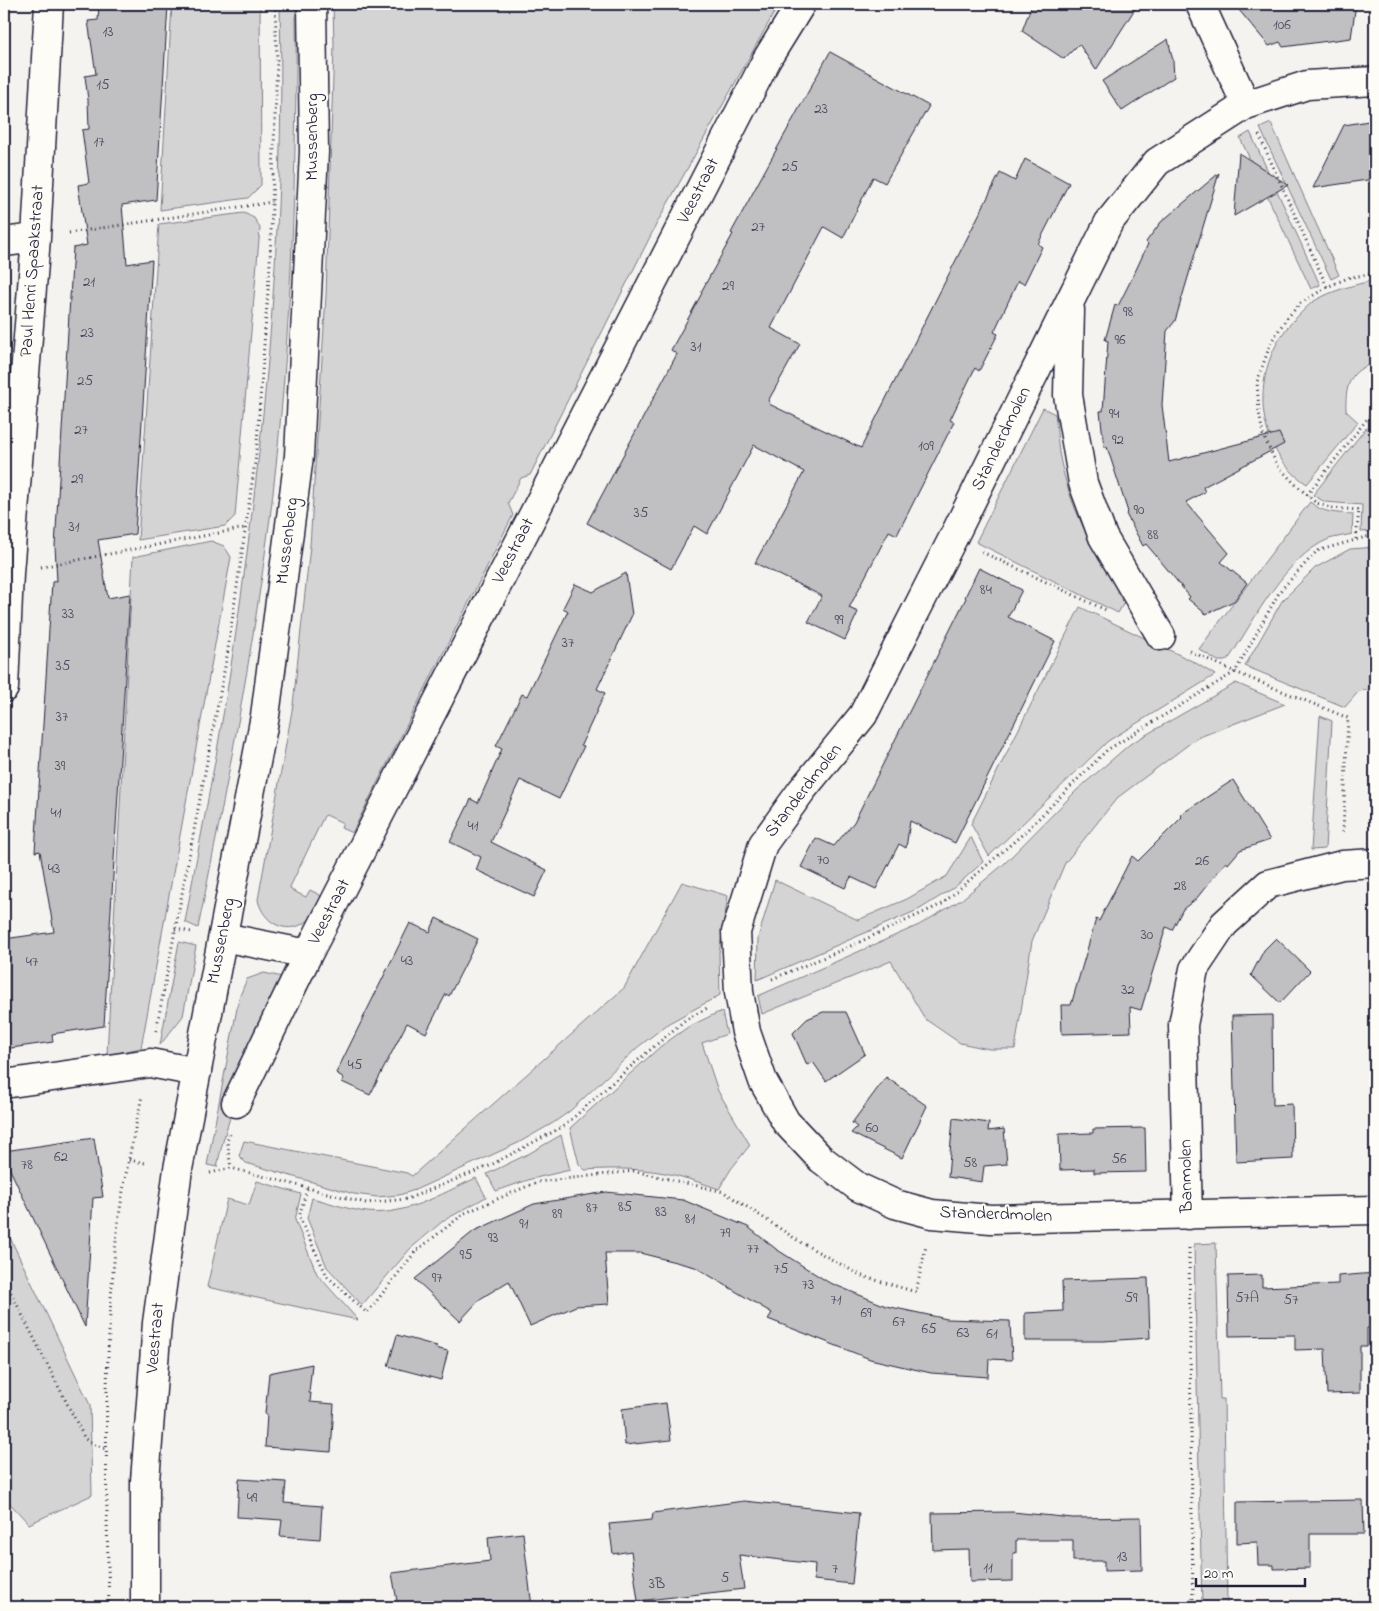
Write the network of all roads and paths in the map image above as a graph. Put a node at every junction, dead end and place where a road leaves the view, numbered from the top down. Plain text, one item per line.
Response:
1 (49, 4) edge
2 (275, 4) edge
3 (312, 4) edge
4 (801, 4) edge
5 (1200, 4) edge
6 (1375, 81) edge
7 (1246, 105) junction
8 (272, 202) junction
9 (36, 238) junction
10 (4, 242) edge
11 (1375, 274) edge
12 (1327, 287) junction
13 (1070, 301) junction
14 (1375, 409) edge
15 (1307, 495) junction
16 (245, 528) junction
17 (1375, 536) edge
18 (953, 538) junction
19 (1356, 540) junction
20 (6, 573) edge
21 (1116, 615) dead end
22 (1161, 636) joint
23 (1235, 672) junction
24 (4, 688) edge
25 (1375, 863) edge
26 (1342, 865) junction
27 (223, 937) junction
28 (308, 954) junction
29 (739, 992) junction
30 (150, 1063) junction
31 (197, 1072) junction
32 (4, 1084) edge
33 (236, 1104) dead end
34 (129, 1160) junction
35 (178, 1169) junction
36 (307, 1189) junction
37 (1375, 1210) edge
38 (932, 1214) junction
39 (1188, 1215) junction
40 (4, 1279) edge
41 (105, 1449) junction
42 (109, 1607) edge
43 (145, 1607) edge
44 (1193, 1607) edge

1 - 9 street, Paul Henri Spaakstraat
2 - 8 path
3 - 27 street, Mussenberg
4 - 28 street, Veestraat
5 - 7 street
6 - 7 street, Standerdmolen
7 - 12 path
7 - 13 street, Standerdmolen
8 - 9 path
8 - 16 path
9 - 10 street
9 - 20 street, Paul Henri Spaakstraat
11 - 12 path
12 - 15 path
13 - 18 street, Standerdmolen
13 - 22 street, Standerdmolen
14 - 15 path
15 - 19 path
16 - 20 path
16 - 30 path
17 - 19 path
18 - 21 path
18 - 29 street, Standerdmolen
19 - 23 path
20 - 24 street, Paul Henri Spaakstraat
22 - 23 path
23 - 26 path
23 - 29 path
25 - 26 street, Banmolen
26 - 39 street, Banmolen
27 - 28 street
27 - 31 street, Mussenberg
28 - 33 street, Veestraat
29 - 36 path
29 - 38 street, Standerdmolen
30 - 31 street
30 - 32 street
30 - 34 path
31 - 35 street, Veestraat
34 - 35 path
34 - 41 path
35 - 36 path
35 - 43 street, Veestraat
36 - 38 path
37 - 39 street, Standerdmolen
38 - 39 street, Standerdmolen
39 - 44 path, Banmolen
40 - 41 path
41 - 42 path

